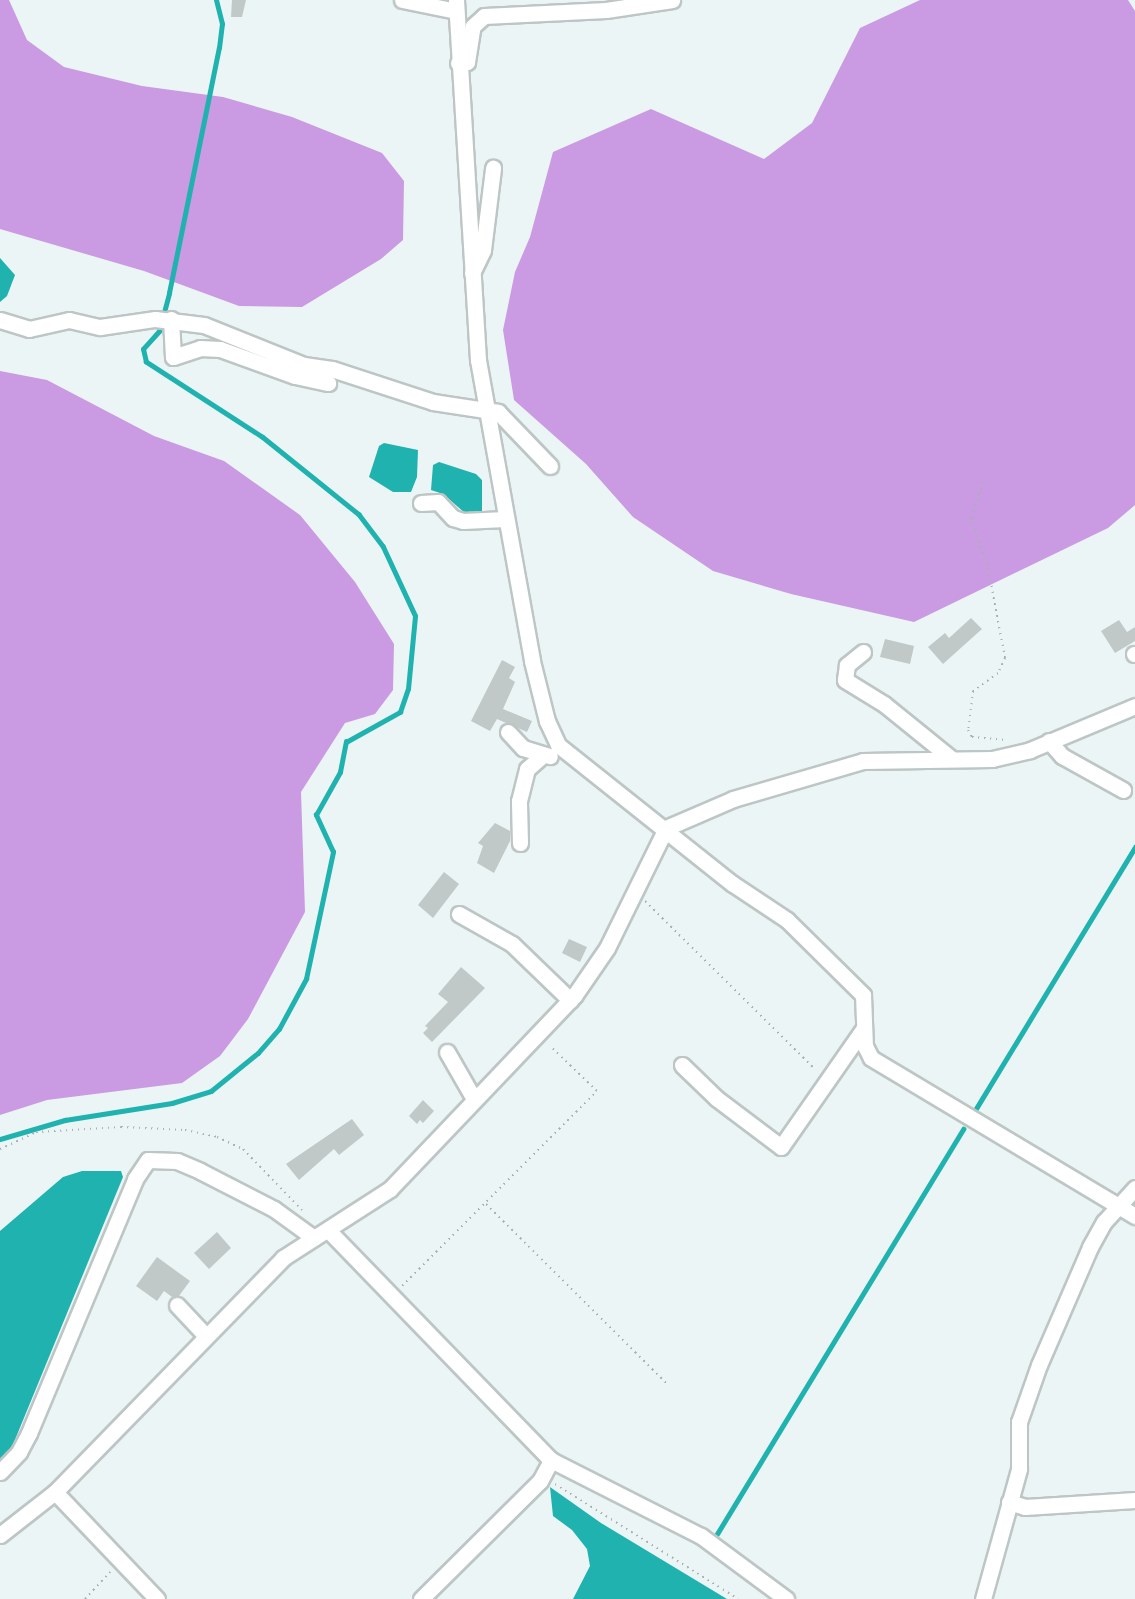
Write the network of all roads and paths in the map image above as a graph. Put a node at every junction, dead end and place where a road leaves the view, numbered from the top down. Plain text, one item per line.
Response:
1 (402, 0) edge
2 (672, 0) edge
3 (456, 6) edge
4 (458, 63) junction
5 (494, 168) dead end
6 (470, 276) junction
7 (171, 319) junction
8 (0, 320) edge
9 (328, 383) dead end
10 (485, 411) junction
11 (550, 466) dead end
12 (983, 482) dead end
13 (421, 503) dead end
14 (505, 519) junction
15 (863, 652) dead end
16 (1135, 706) edge
17 (508, 732) dead end
18 (1049, 741) junction
19 (562, 749) junction
20 (1030, 750) junction
21 (542, 756) junction
22 (952, 759) junction
23 (1123, 790) dead end
24 (666, 828) junction
25 (520, 843) dead end
26 (634, 890) junction
27 (459, 914) dead end
28 (570, 1000) junction
29 (864, 1028) junction
30 (537, 1034) junction
31 (447, 1052) dead end
32 (682, 1065) dead end
33 (827, 1081) junction
34 (474, 1099) junction
35 (1135, 1188) edge
36 (485, 1203) junction
37 (1118, 1206) junction
38 (1135, 1216) edge
39 (328, 1230) junction
40 (314, 1238) junction
41 (392, 1297) junction
42 (177, 1305) dead end
43 (206, 1336) junction
44 (667, 1384) dead end
45 (551, 1460) junction
46 (0, 1472) edge
47 (543, 1476) junction
48 (55, 1492) junction
49 (1135, 1500) edge
50 (1009, 1502) junction
51 (0, 1535) edge
52 (121, 1562) junction
53 (85, 1599) edge
54 (157, 1599) edge
55 (421, 1599) edge
56 (738, 1599) edge
57 (786, 1599) edge
58 (983, 1599) edge

1 - 3 street
2 - 4 street
3 - 4 street
4 - 6 street
5 - 6 street
6 - 10 street
7 - 8 street
7 - 9 street
7 - 10 street
10 - 11 street
10 - 14 street
12 - 20 path
13 - 14 street
14 - 19 street
15 - 22 street
16 - 18 street
17 - 21 street
18 - 20 street
18 - 23 street
19 - 21 street
19 - 24 street
20 - 22 street
21 - 25 street
22 - 24 street
24 - 26 street
24 - 29 street
26 - 28 street
26 - 33 path
27 - 28 street
28 - 30 street
29 - 33 street
29 - 37 street
30 - 34 street
30 - 36 path
31 - 34 street
32 - 33 street
34 - 39 street
35 - 37 street
36 - 41 path
36 - 44 path
37 - 38 street
37 - 50 street
39 - 40 street
39 - 41 street
40 - 43 street
40 - 46 street
41 - 45 street
42 - 43 street
43 - 48 street
45 - 47 street
45 - 57 street
47 - 55 street
47 - 56 path
48 - 51 street
48 - 52 street
49 - 50 street
50 - 58 street
52 - 53 path
52 - 54 street

